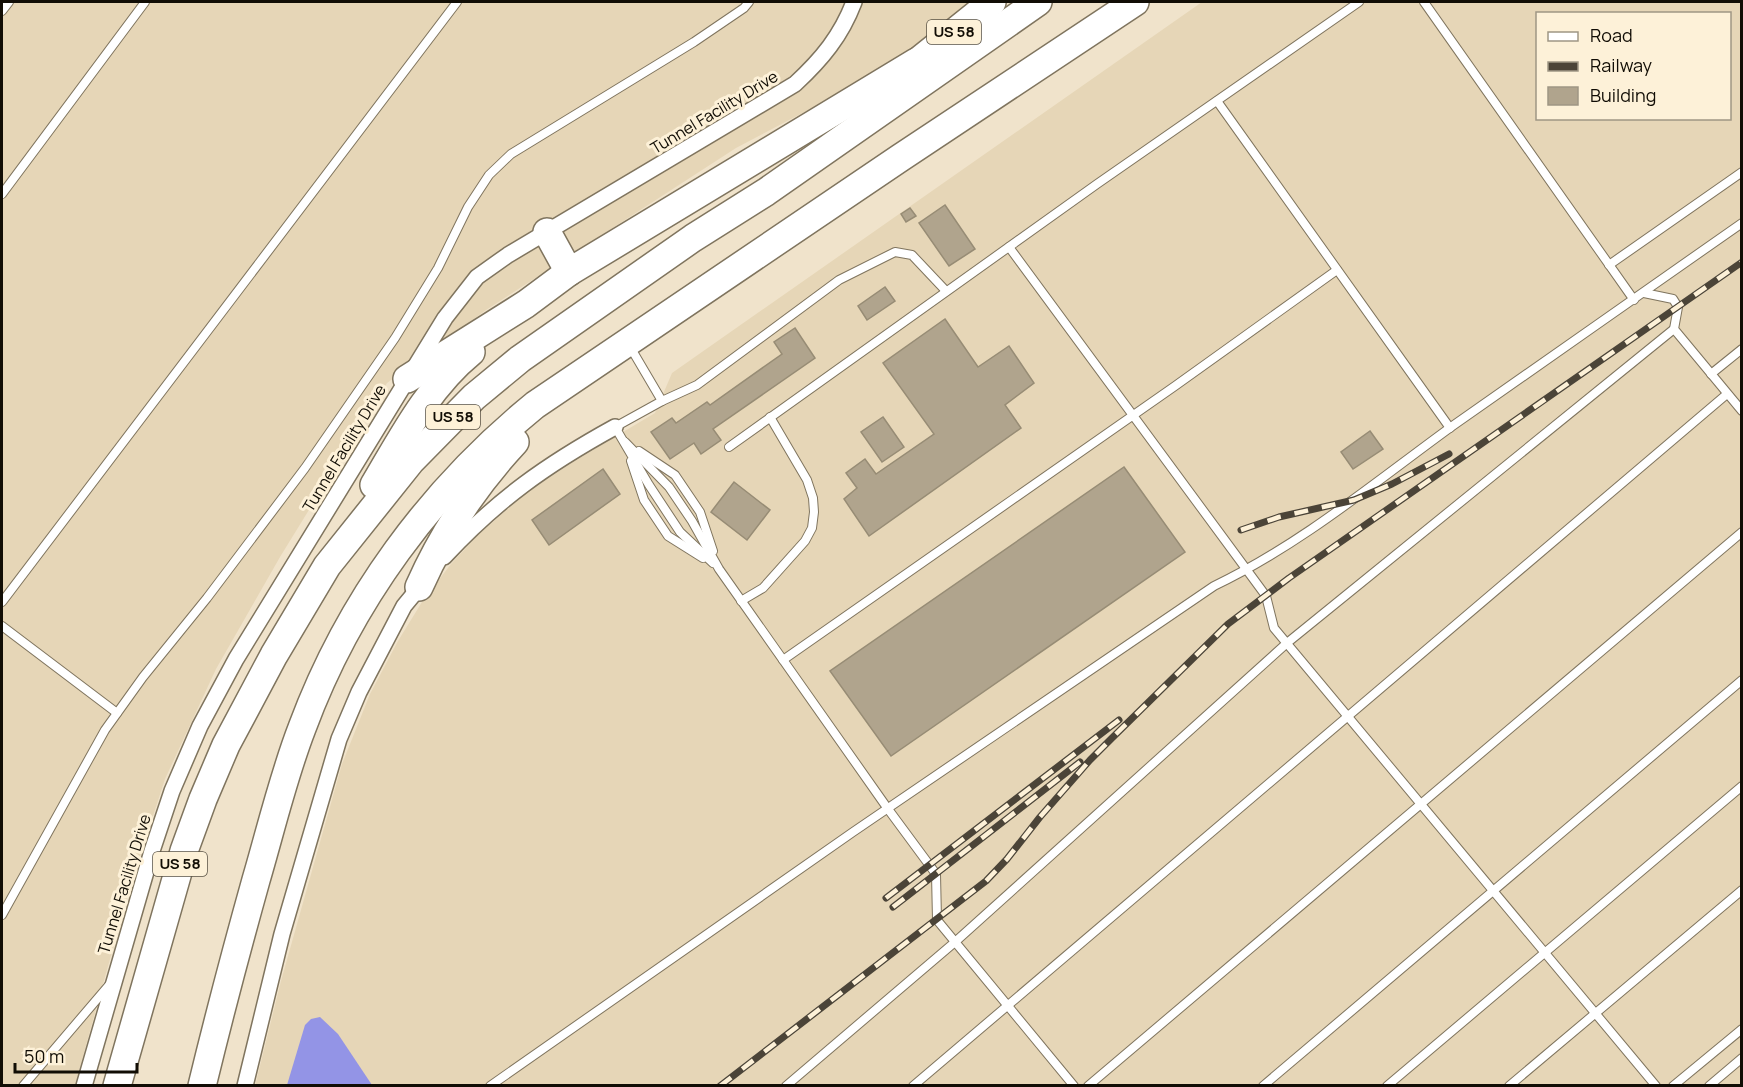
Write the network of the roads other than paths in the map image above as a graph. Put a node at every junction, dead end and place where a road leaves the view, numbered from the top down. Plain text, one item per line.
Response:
1 (9, 2) edge
2 (145, 2) edge
3 (457, 2) edge
4 (750, 2) edge
5 (854, 2) edge
6 (992, 2) edge
7 (1038, 2) edge
8 (1129, 2) edge
9 (1135, 2) edge
10 (1359, 2) edge
11 (1424, 2) edge
12 (2, 12) edge
13 (1105, 20) junction
14 (916, 62) junction
15 (1216, 101) junction
16 (1742, 172) edge
17 (2, 194) edge
18 (1742, 223) edge
19 (547, 232) junction
20 (693, 238) junction
21 (1009, 247) junction
22 (1609, 265) junction
23 (1337, 270) junction
24 (569, 272) junction
25 (946, 291) junction
26 (1644, 293) junction
27 (1634, 300) junction
28 (526, 304) junction
29 (1674, 329) junction
30 (628, 342) junction
31 (1742, 349) edge
32 (1711, 374) junction
33 (407, 379) junction
34 (1728, 394) junction
35 (662, 401) junction
36 (1742, 411) edge
37 (1133, 416) junction
38 (770, 417) junction
39 (615, 427) junction
40 (1450, 428) junction
41 (625, 442) junction
42 (729, 447) dead end
43 (1742, 532) edge
44 (327, 566) junction
45 (718, 568) junction
46 (1247, 570) junction
47 (412, 597) junction
48 (741, 601) junction
49 (2, 602) edge
50 (2, 626) edge
51 (1287, 643) junction
52 (783, 660) junction
53 (1742, 680) edge
54 (117, 713) junction
55 (1347, 715) junction
56 (1742, 786) edge
57 (1420, 803) junction
58 (888, 809) junction
59 (1742, 890) edge
60 (1494, 891) junction
61 (2, 915) edge
62 (955, 942) junction
63 (1545, 952) junction
64 (115, 978) junction
65 (1008, 1006) junction
66 (1595, 1012) junction
67 (1742, 1029) edge
68 (1742, 1058) edge
69 (23, 1086) edge
70 (84, 1086) edge
71 (117, 1086) edge
72 (202, 1086) edge
73 (245, 1086) edge
74 (490, 1086) edge
75 (786, 1086) edge
76 (913, 1086) edge
77 (1074, 1086) edge
78 (1088, 1086) edge
79 (1263, 1086) edge
80 (1387, 1086) edge
81 (1509, 1086) edge
82 (1656, 1086) edge
83 (1673, 1086) edge
84 (1709, 1086) edge

1 - 12 lane
2 - 17 lane
3 - 49 lane
4 - 54 lane
5 - 19 street, Tunnel Facility Drive
6 - 14 highway, US 58
7 - 20 highway
8 - 13 highway, US 58
9 - 13 highway
10 - 15 lane
11 - 22 lane
13 - 30 highway, US 58
14 - 20 highway, US 58
14 - 24 highway
15 - 21 lane
15 - 23 lane
16 - 22 lane
18 - 26 lane
19 - 24 highway
19 - 33 street, Tunnel Facility Drive
20 - 44 highway, US 58
21 - 25 lane
21 - 37 lane
22 - 27 lane
23 - 37 lane
23 - 40 lane
24 - 28 highway
25 - 35 lane
25 - 38 lane
26 - 27 lane
26 - 29 lane
27 - 40 lane
28 - 33 highway
28 - 44 highway
29 - 32 lane
29 - 51 lane
30 - 35 lane
30 - 47 highway
30 - 72 highway, US 58
31 - 32 lane
32 - 34 lane
33 - 64 street, Tunnel Facility Drive
34 - 36 lane
34 - 55 lane
35 - 39 lane
37 - 46 lane
37 - 52 lane
38 - 42 lane
38 - 48 lane
39 - 41 lane
39 - 47 street
40 - 46 lane
41 - 45 lane
41 - 45 lane
41 - 45 lane
41 - 45 lane
43 - 57 lane
44 - 71 highway, US 58
45 - 48 lane
46 - 51 lane
46 - 58 lane
47 - 73 street
48 - 52 lane
50 - 54 lane
51 - 55 lane
51 - 62 lane
52 - 58 lane
53 - 60 lane
54 - 61 lane
55 - 57 lane
55 - 65 lane
56 - 63 lane
57 - 60 lane
57 - 78 lane
58 - 62 lane
58 - 74 lane
59 - 66 lane
60 - 63 lane
60 - 79 lane
62 - 65 lane
62 - 75 lane
63 - 66 lane
63 - 80 lane
64 - 69 lane
64 - 70 street, Tunnel Facility Drive
65 - 76 lane
65 - 77 lane
66 - 81 lane
66 - 82 lane
67 - 83 lane
68 - 84 lane

